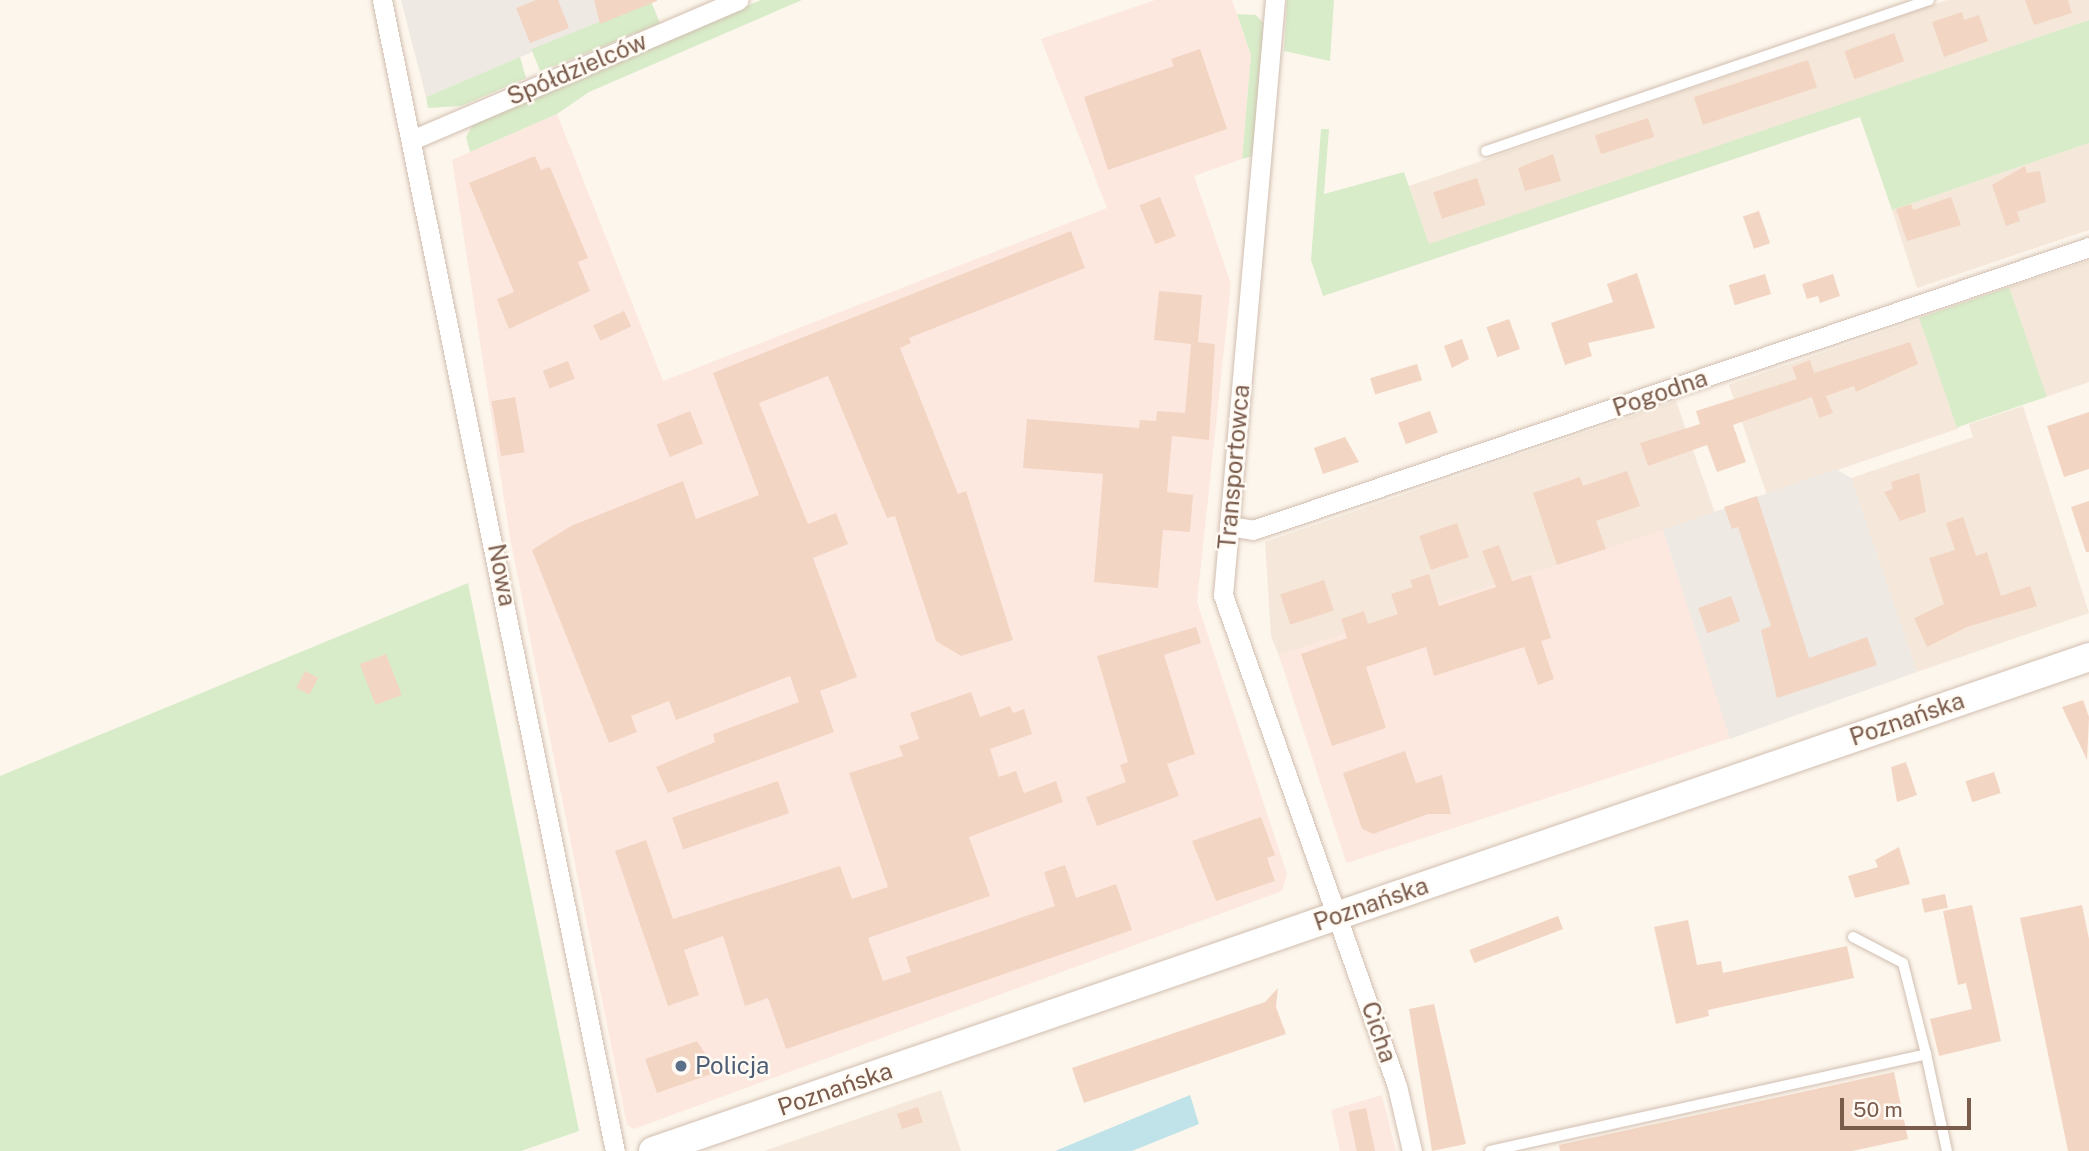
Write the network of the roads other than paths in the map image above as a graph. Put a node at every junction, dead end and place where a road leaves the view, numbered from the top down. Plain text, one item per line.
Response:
1 (383, 0) edge
2 (739, 0) edge
3 (1275, 0) edge
4 (1929, 0) edge
5 (414, 139) junction
6 (1486, 151) dead end
7 (2089, 247) edge
8 (1229, 526) junction
9 (2089, 657) edge
10 (1338, 915) junction
11 (1853, 937) dead end
12 (1926, 1054) junction
13 (615, 1151) edge
14 (653, 1151) edge
15 (1412, 1151) edge
16 (1490, 1151) edge
17 (1947, 1151) edge

1 - 5 street, Nowa
2 - 5 street, Spółdzielców
3 - 8 street, Transportowca
4 - 6 lane
5 - 13 street, Nowa
7 - 8 street, Pogodna
8 - 10 street, Transportowca
9 - 10 main road, Poznańska
10 - 14 main road, Poznańska
10 - 15 street, Cicha
11 - 12 lane
12 - 16 lane
12 - 17 lane

